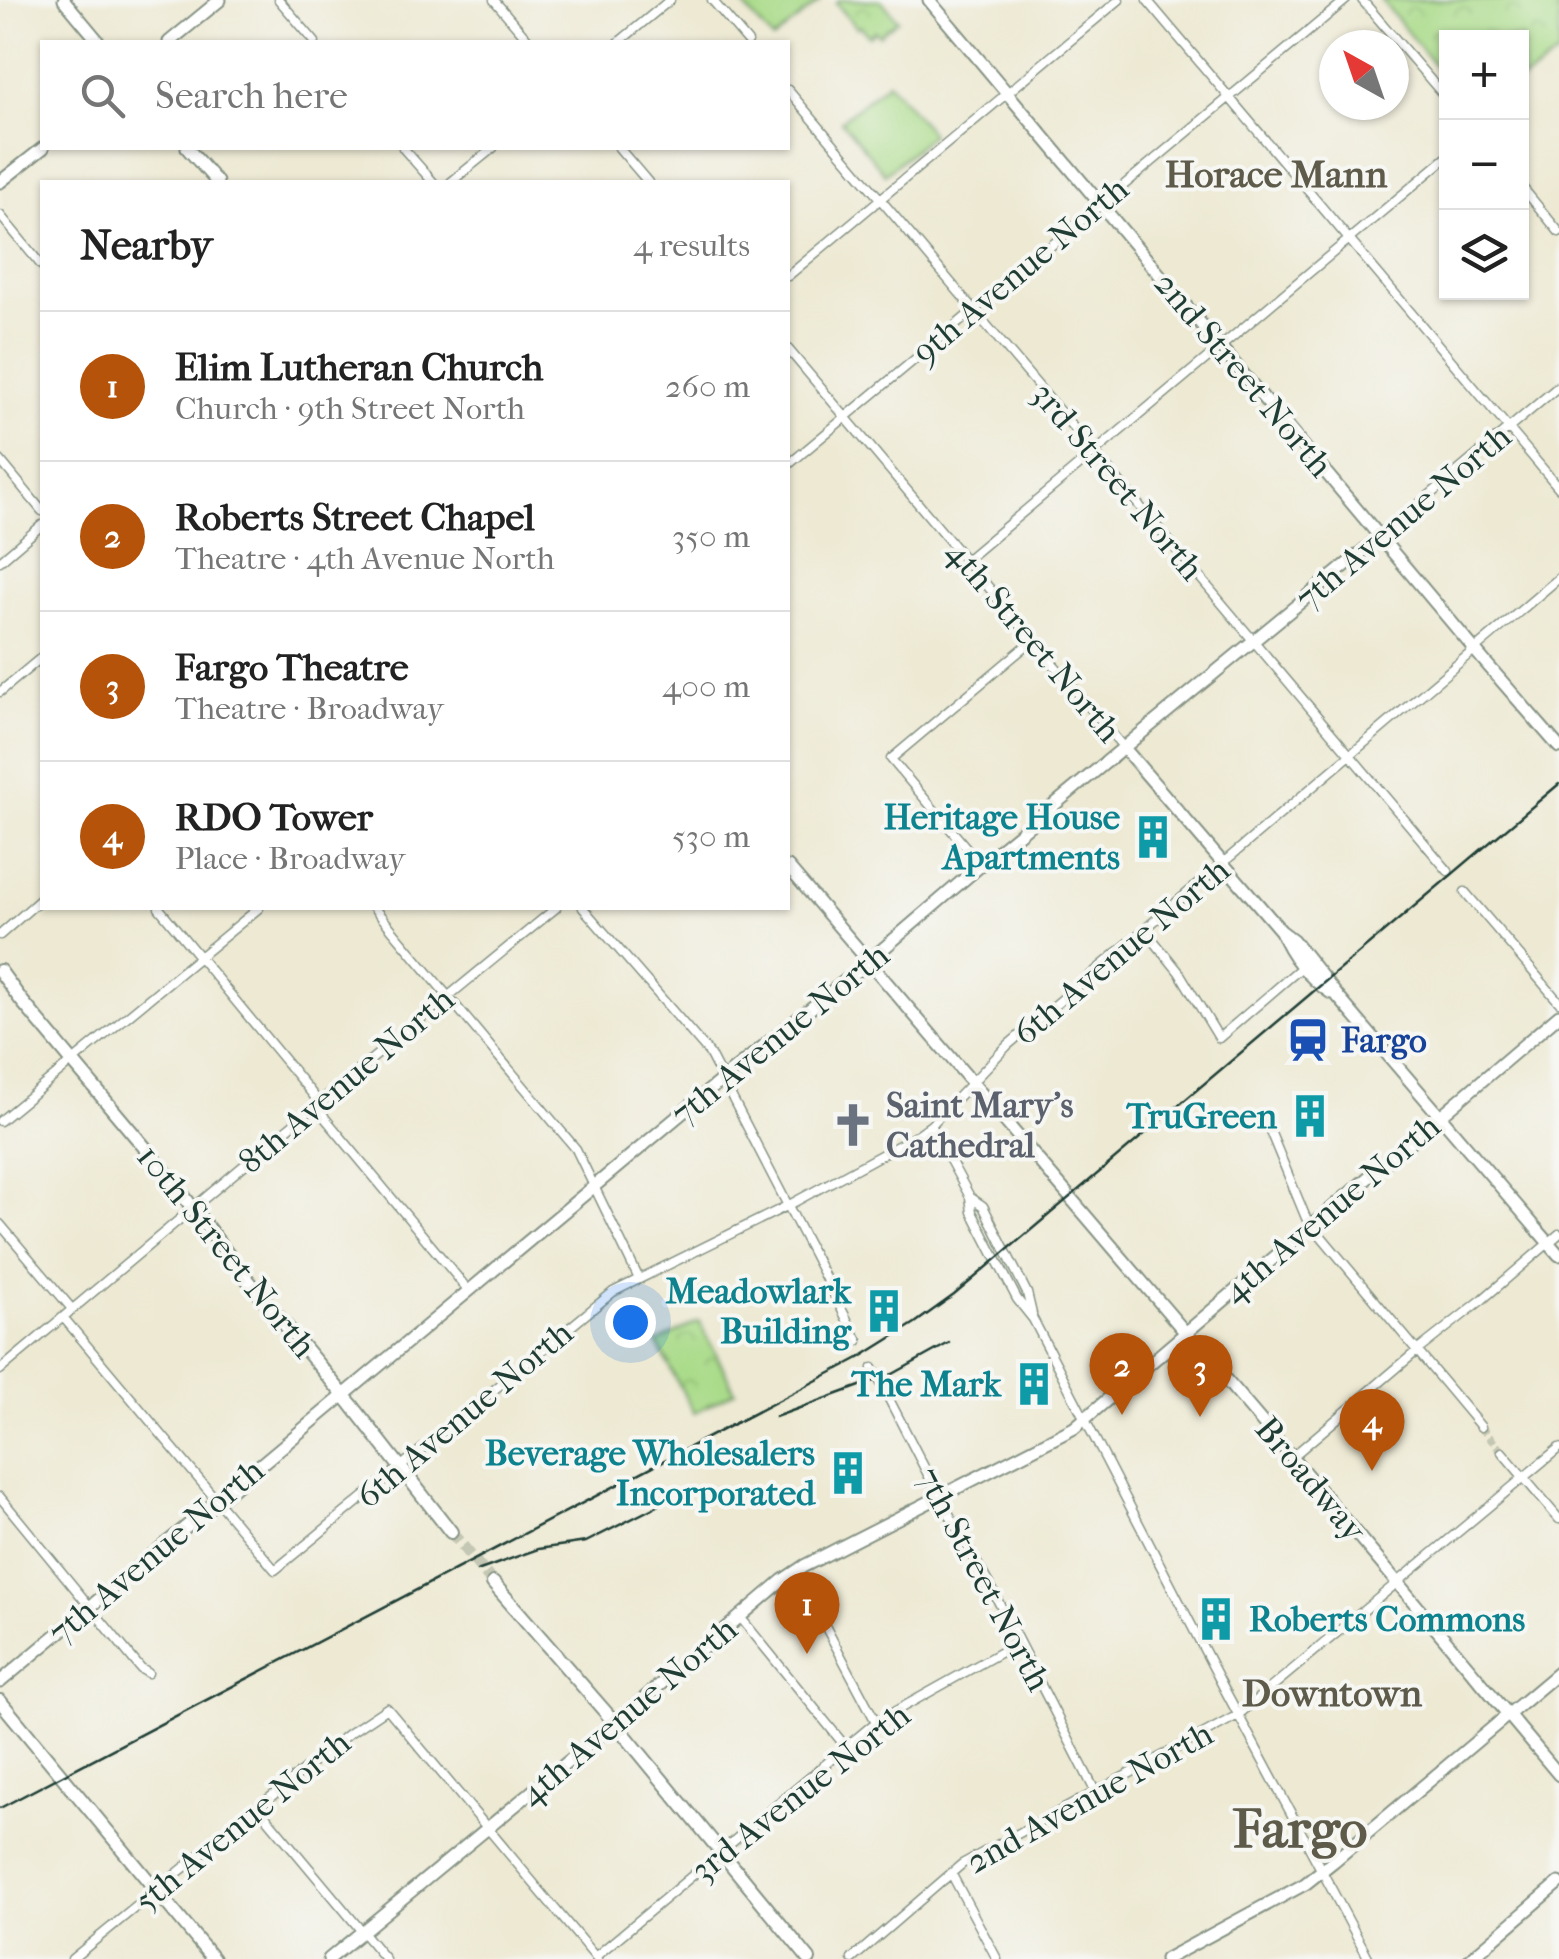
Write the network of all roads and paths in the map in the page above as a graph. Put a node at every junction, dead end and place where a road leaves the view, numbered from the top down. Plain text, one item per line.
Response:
1 (64, 0) edge
2 (220, 0) edge
3 (280, 0) edge
4 (494, 0) edge
5 (670, 0) edge
6 (712, 0) edge
7 (929, 0) edge
8 (1119, 0) edge
9 (1147, 0) edge
10 (1346, 0) edge
11 (1362, 0) edge
12 (97, 40) edge
13 (170, 40) edge
14 (313, 40) edge
15 (528, 40) edge
16 (621, 40) edge
17 (746, 40) edge
18 (1439, 90) edge
19 (790, 92) edge
20 (1007, 94) junction
21 (1229, 96) junction
22 (40, 150) edge
23 (189, 150) edge
24 (405, 150) edge
25 (490, 150) edge
26 (620, 150) edge
27 (1439, 164) edge
28 (215, 180) edge
29 (430, 180) edge
30 (453, 180) edge
31 (646, 180) edge
32 (0, 182) edge
33 (1529, 196) edge
34 (880, 199) junction
35 (1100, 204) junction
36 (0, 216) edge
37 (1559, 232) edge
38 (1349, 239) junction
39 (40, 264) edge
40 (790, 274) edge
41 (972, 310) junction
42 (1220, 346) junction
43 (790, 351) edge
44 (1559, 386) edge
45 (844, 417) junction
46 (1508, 428) junction
47 (1094, 451) junction
48 (0, 460) edge
49 (790, 462) edge
50 (1559, 488) edge
51 (40, 509) edge
52 (40, 532) edge
53 (1381, 536) junction
54 (966, 560) junction
55 (0, 561) edge
56 (1559, 578) edge
57 (1033, 640) junction
58 (1253, 642) junction
59 (1474, 650) junction
60 (40, 658) edge
61 (0, 692) edge
62 (1124, 748) junction
63 (1559, 748) edge
64 (1350, 756) junction
65 (1224, 864) junction
66 (982, 866) junction
67 (790, 869) edge
68 (1448, 872) dead end
69 (1465, 892) dead end
70 (40, 900) edge
71 (162, 910) edge
72 (257, 910) edge
73 (376, 910) edge
74 (554, 910) edge
75 (585, 910) edge
76 (1146, 930) junction
77 (1281, 931) junction
78 (0, 935) edge
79 (200, 956) junction
80 (869, 961) junction
81 (1303, 966) junction
82 (0, 971) edge
83 (447, 996) junction
84 (1339, 998) junction
85 (1559, 1002) edge
86 (1559, 1015) edge
87 (72, 1061) junction
88 (724, 1078) junction
89 (970, 1082) junction
90 (317, 1104) junction
91 (1263, 1114) dead end
92 (1440, 1116) junction
93 (0, 1122) edge
94 (931, 1125) junction
95 (595, 1187) junction
96 (789, 1205) junction
97 (193, 1209) junction
98 (0, 1224) edge
99 (1312, 1225) junction
100 (1554, 1238) edge
101 (1559, 1255) edge
102 (639, 1279) junction
103 (469, 1291) junction
104 (72, 1309) junction
105 (63, 1317) junction
106 (1185, 1332) junction
107 (858, 1341) dead end
108 (1418, 1350) junction
109 (873, 1368) dead end
110 (0, 1370) edge
111 (343, 1395) junction
112 (1086, 1418) junction
113 (1481, 1427) tunnel mouth
114 (1559, 1448) edge
115 (1502, 1452) tunnel mouth
116 (1292, 1457) junction
117 (401, 1466) junction
118 (1523, 1478) junction
119 (0, 1497) edge
120 (940, 1498) junction
121 (217, 1500) junction
122 (1559, 1520) edge
123 (452, 1532) tunnel mouth
124 (796, 1571) junction
125 (1398, 1582) junction
126 (493, 1583) tunnel mouth
127 (90, 1606) junction
128 (740, 1617) junction
129 (1019, 1642) junction
130 (1559, 1672) edge
131 (148, 1673) dead end
132 (0, 1682) edge
133 (0, 1701) edge
134 (1509, 1714) junction
135 (1238, 1715) junction
136 (876, 1722) junction
137 (615, 1723) junction
138 (846, 1748) junction
139 (1559, 1774) edge
140 (1095, 1790) junction
141 (258, 1807) junction
142 (488, 1828) junction
143 (721, 1852) junction
144 (1323, 1870) junction
145 (951, 1873) junction
146 (1559, 1884) edge
147 (156, 1891) junction
148 (362, 1932) junction
149 (1183, 1955) edge
150 (595, 1958) edge
151 (72, 1959) edge
152 (213, 1959) edge
153 (330, 1959) edge
154 (384, 1959) edge
155 (808, 1959) edge
156 (852, 1959) edge
157 (997, 1959) edge
158 (1166, 1959) edge
159 (1370, 1959) edge
160 (1470, 1959) edge

1 - 12 street
2 - 13 street
3 - 14 street
4 - 15 street
5 - 16 street
6 - 17 street
7 - 20 street, 2nd Street North
8 - 20 street
9 - 21 street
10 - 21 street, 9th Avenue North
11 - 18 street
19 - 34 street, 3rd Street North
20 - 34 street
20 - 35 street, 2nd Street North
21 - 35 street, 9th Avenue North
21 - 38 street
22 - 32 street
23 - 28 street
24 - 29 street
25 - 30 street
26 - 31 street
27 - 38 street
33 - 37 street
34 - 40 street
34 - 41 street, 3rd Street North
35 - 41 street, 9th Avenue North
35 - 42 street, 2nd Street North
36 - 39 street
38 - 42 street
38 - 46 street
41 - 45 street, 9th Avenue North
41 - 47 street, 3rd Street North
42 - 47 street
42 - 53 street, 2nd Street North
43 - 45 street, 4th Street North
44 - 46 street, 7th Avenue North
45 - 49 street, 9th Avenue North
45 - 54 street, 4th Street North
46 - 50 street
46 - 53 street, 7th Avenue North
47 - 54 street
47 - 58 street, 3rd Street North
48 - 51 street
52 - 55 street
53 - 58 street, 7th Avenue North
53 - 59 street, 2nd Street North
54 - 57 street, 4th Street North
56 - 59 street, 6th Avenue North
57 - 62 street, 4th Street North
57 - 66 street
58 - 62 street, 7th Avenue North
58 - 64 street, 3rd Street North
59 - 63 street, 2nd Street North
59 - 64 street, 6th Avenue North
60 - 61 street
62 - 65 street, 4th Street North
62 - 66 street, 7th Avenue North
64 - 65 street, 6th Avenue North
64 - 68 street, 3rd Street North
65 - 76 street, 6th Avenue North
65 - 77 street, 4th Street North
66 - 80 street, 7th Avenue North
67 - 80 street, Broadway
69 - 85 street
70 - 78 street
71 - 79 street
72 - 79 street
73 - 83 street
74 - 83 street, 8th Avenue North
75 - 88 street
76 - 81 street
76 - 89 street, 6th Avenue North
77 - 81 street, 4th Street North
77 - 84 street, 4th Street North
79 - 87 street
79 - 90 street
80 - 88 street, 7th Avenue North
80 - 89 street, Broadway
81 - 84 street, 4th Street North
82 - 87 main road, 10th Street North
83 - 90 street, 8th Avenue North
83 - 95 street
84 - 92 street, 4th Street North
86 - 92 street, 4th Avenue North
87 - 93 street
87 - 97 main road, 10th Street North
88 - 95 street, 7th Avenue North
88 - 96 street
89 - 94 street, 6th Avenue North
89 - 106 street, Broadway
90 - 97 street, 8th Avenue North
90 - 103 street
91 - 99 street
92 - 99 street, 4th Avenue North
92 - 100 street, 4th Street North
94 - 96 street, 6th Avenue North
94 - 112 street
95 - 102 street
95 - 103 street, 7th Avenue North
96 - 102 street, 6th Avenue North
96 - 107 street
97 - 104 street, 8th Avenue North
97 - 111 main road, 10th Street North
98 - 104 street
99 - 106 street, 4th Avenue North
99 - 108 street
100 - 101 street, 4th Street North
100 - 108 street
102 - 117 street, 6th Avenue North
103 - 111 street, 7th Avenue North
104 - 105 street, 8th Avenue North
105 - 110 street, 8th Avenue North
105 - 121 street
106 - 112 street, 4th Avenue North
106 - 116 street, Broadway
108 - 113 street
108 - 116 street
109 - 120 street, 7th Street North
111 - 117 main road, 10th Street North
111 - 121 street, 7th Avenue North
112 - 120 street, 4th Avenue North
112 - 135 street
114 - 118 street, 2nd Avenue North
115 - 118 street
116 - 125 street, Broadway
117 - 121 street, 6th Avenue North
117 - 123 main road, 10th Street North
118 - 122 street
118 - 125 street, 2nd Avenue North
119 - 127 street
120 - 124 street, 4th Avenue North
120 - 129 street, 7th Street North
121 - 127 street, 7th Avenue North
124 - 128 street, 4th Avenue North
124 - 136 street
125 - 134 street, Broadway
125 - 135 street, 2nd Avenue North
126 - 137 main road
127 - 131 street
127 - 132 street, 7th Avenue North
128 - 137 street, 4th Avenue North
128 - 138 street
129 - 136 street, 3rd Avenue North
129 - 140 street, 7th Street North
130 - 134 street
133 - 147 main road
134 - 139 street, Broadway
134 - 144 street
135 - 140 street, 2nd Avenue North
135 - 144 street
136 - 138 street, 3rd Avenue North
137 - 142 street, 4th Avenue North
137 - 143 main road
138 - 143 street, 3rd Avenue North
140 - 145 street, 2nd Avenue North
141 - 142 street, 5th Avenue North
141 - 147 street, 5th Avenue North
141 - 148 street
142 - 148 street, 4th Avenue North
142 - 150 street
143 - 150 street, 3rd Avenue North
143 - 155 main road
144 - 149 street
144 - 159 street
145 - 156 street, 2nd Avenue North
145 - 157 street
146 - 160 street
147 - 151 street, 5th Avenue North
147 - 152 main road
148 - 153 street, 4th Avenue North
148 - 154 street
149 - 158 street

